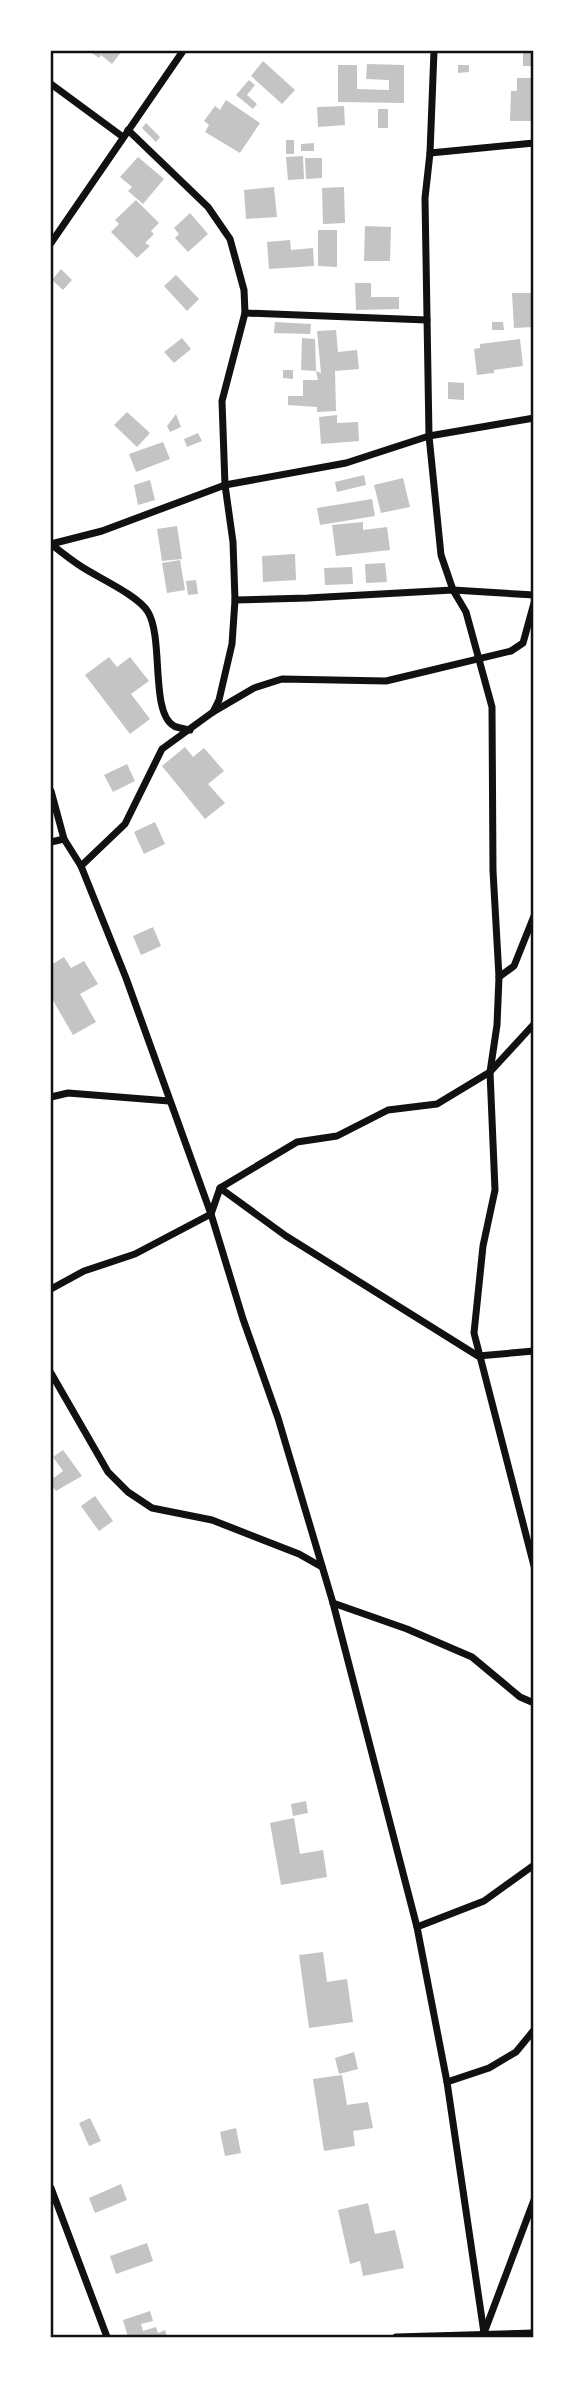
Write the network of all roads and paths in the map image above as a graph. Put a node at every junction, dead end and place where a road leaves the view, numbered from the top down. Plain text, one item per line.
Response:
1 (183, 51) edge
2 (434, 51) edge
3 (51, 84) edge
4 (125, 133) junction
5 (534, 144) edge
6 (430, 153) junction
7 (51, 243) edge
8 (246, 313) junction
9 (427, 320) junction
10 (534, 418) edge
11 (429, 436) junction
12 (225, 485) junction
13 (51, 544) edge
14 (453, 590) junction
15 (534, 595) edge
16 (235, 600) junction
17 (534, 603) edge
18 (480, 660) junction
19 (213, 712) junction
20 (190, 730) junction
21 (51, 791) edge
22 (64, 839) junction
23 (51, 842) edge
24 (81, 866) junction
25 (534, 916) edge
26 (499, 977) junction
27 (534, 1024) edge
28 (490, 1072) junction
29 (51, 1097) edge
30 (169, 1101) junction
31 (220, 1188) junction
32 (211, 1214) junction
33 (51, 1289) edge
34 (534, 1351) edge
35 (478, 1356) junction
36 (51, 1376) edge
37 (534, 1566) edge
38 (321, 1567) junction
39 (333, 1603) junction
40 (534, 1703) edge
41 (534, 1864) edge
42 (417, 1927) junction
43 (534, 2030) edge
44 (447, 2082) junction
45 (51, 2188) edge
46 (534, 2200) edge
47 (484, 2333) junction
48 (534, 2333) edge
49 (107, 2337) edge
50 (396, 2337) edge

1 - 4 street
2 - 6 street
3 - 4 street
4 - 7 street
4 - 8 street
5 - 6 street
6 - 9 street
8 - 9 street
8 - 12 street
9 - 11 street
10 - 11 street
11 - 12 street
11 - 14 street
12 - 13 street
12 - 16 street
13 - 20 street
14 - 15 street
14 - 16 street
14 - 18 street
16 - 19 street
17 - 18 street
18 - 19 street
18 - 26 street
19 - 20 street
20 - 24 street
21 - 22 street
22 - 23 street
22 - 24 street
24 - 30 street
25 - 26 street
26 - 28 street
27 - 28 street
28 - 31 street
28 - 35 street
29 - 30 street
30 - 32 street
31 - 32 street
31 - 35 street
32 - 33 street
32 - 38 street
34 - 35 street
35 - 37 street
36 - 38 street
38 - 39 street
39 - 40 street
39 - 42 street
41 - 42 street
42 - 44 street
43 - 44 street
44 - 47 street
45 - 49 street
46 - 47 street
47 - 48 street
47 - 50 street

